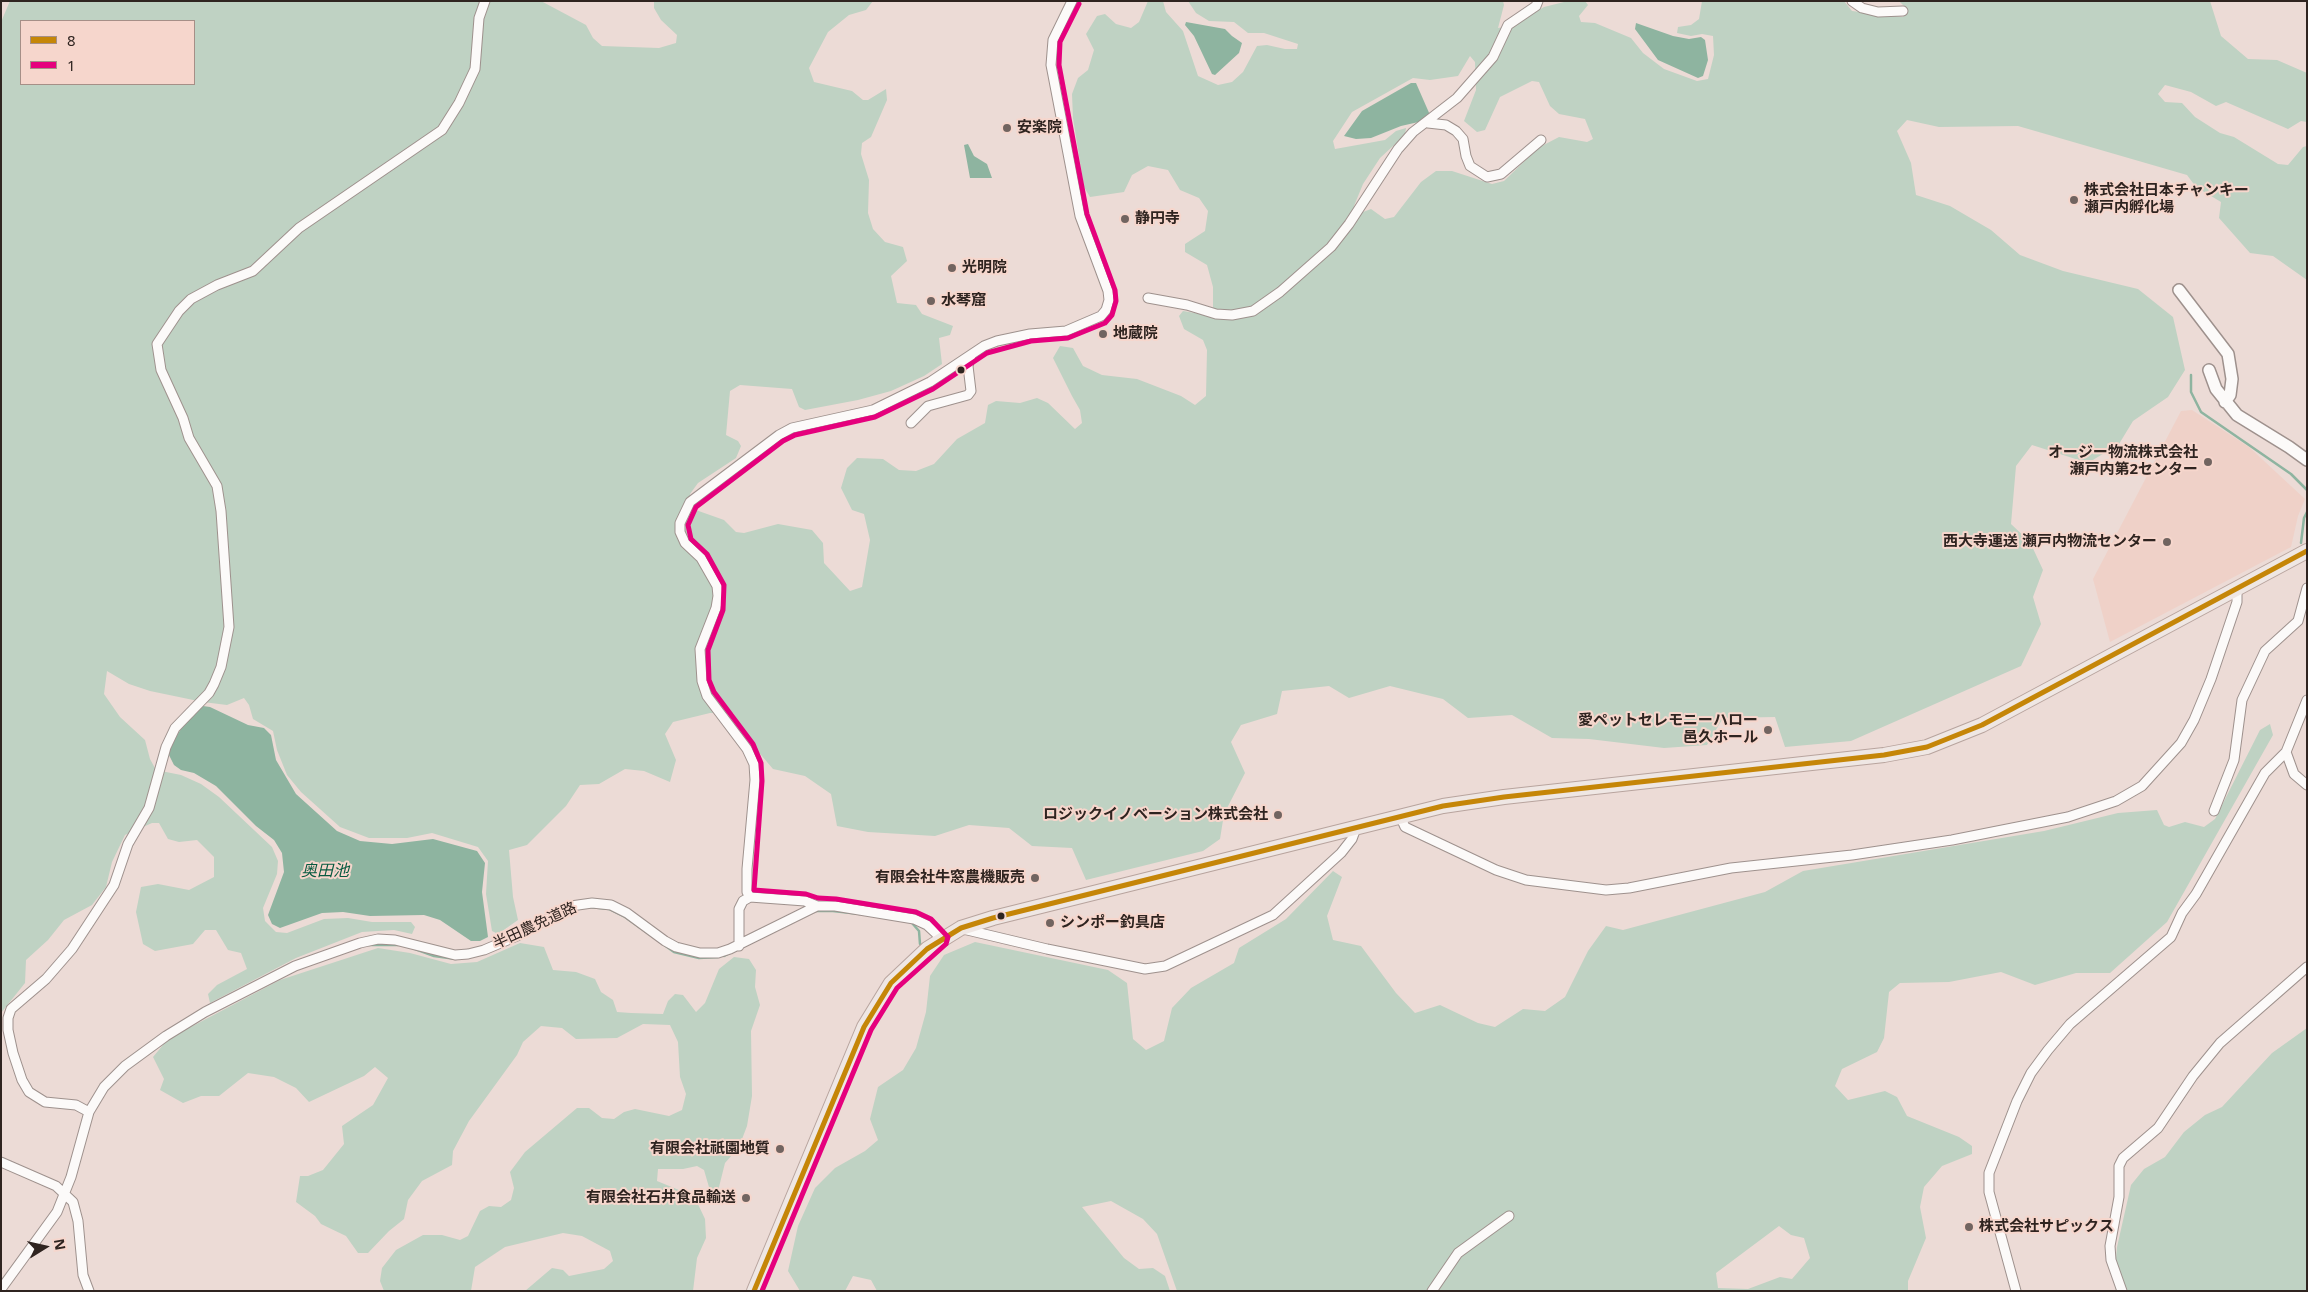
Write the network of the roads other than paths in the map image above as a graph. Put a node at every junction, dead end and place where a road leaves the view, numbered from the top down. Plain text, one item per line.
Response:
1 (486, 1) edge
2 (1072, 1) edge
3 (1538, 1) edge
4 (1852, 1) edge
5 (1903, 11) dead end
6 (1428, 123) junction
7 (1541, 140) dead end
8 (2180, 290) dead end
9 (1148, 298) dead end
10 (971, 355) junction
11 (2209, 370) dead end
12 (2225, 402) junction
13 (911, 423) dead end
14 (2307, 460) edge
15 (2307, 551) edge
16 (2237, 588) junction
17 (2307, 588) edge
18 (2307, 700) edge
19 (2286, 752) junction
20 (2307, 785) edge
21 (2214, 811) dead end
22 (1400, 816) junction
23 (1356, 828) junction
24 (750, 897) junction
25 (817, 906) junction
26 (961, 928) junction
27 (941, 938) junction
28 (739, 946) junction
29 (2307, 967) edge
30 (89, 1112) junction
31 (1, 1162) edge
32 (66, 1194) junction
33 (1509, 1216) dead end
34 (1, 1289) edge
35 (89, 1291) edge
36 (754, 1291) edge
37 (1432, 1291) edge
38 (2016, 1291) edge
39 (2122, 1291) edge

1 - 30 street
2 - 10 street
3 - 6 street
4 - 5 street
6 - 7 street
6 - 9 street
8 - 12 street
10 - 13 street
10 - 24 street
11 - 12 street
12 - 14 street
15 - 16 main road
16 - 22 main road
16 - 22 street
17 - 21 street
18 - 19 street
19 - 20 street
19 - 38 street
22 - 23 main road
23 - 26 main road
23 - 26 street
24 - 25 street
24 - 28 street
25 - 27 street
25 - 28 street, 半田農免道路
26 - 27 main road
27 - 36 main road
28 - 30 street, 半田農免道路
29 - 39 street
30 - 32 street, 半田農免道路
31 - 32 street
32 - 34 street, 半田農免道路
32 - 35 street
33 - 37 street

